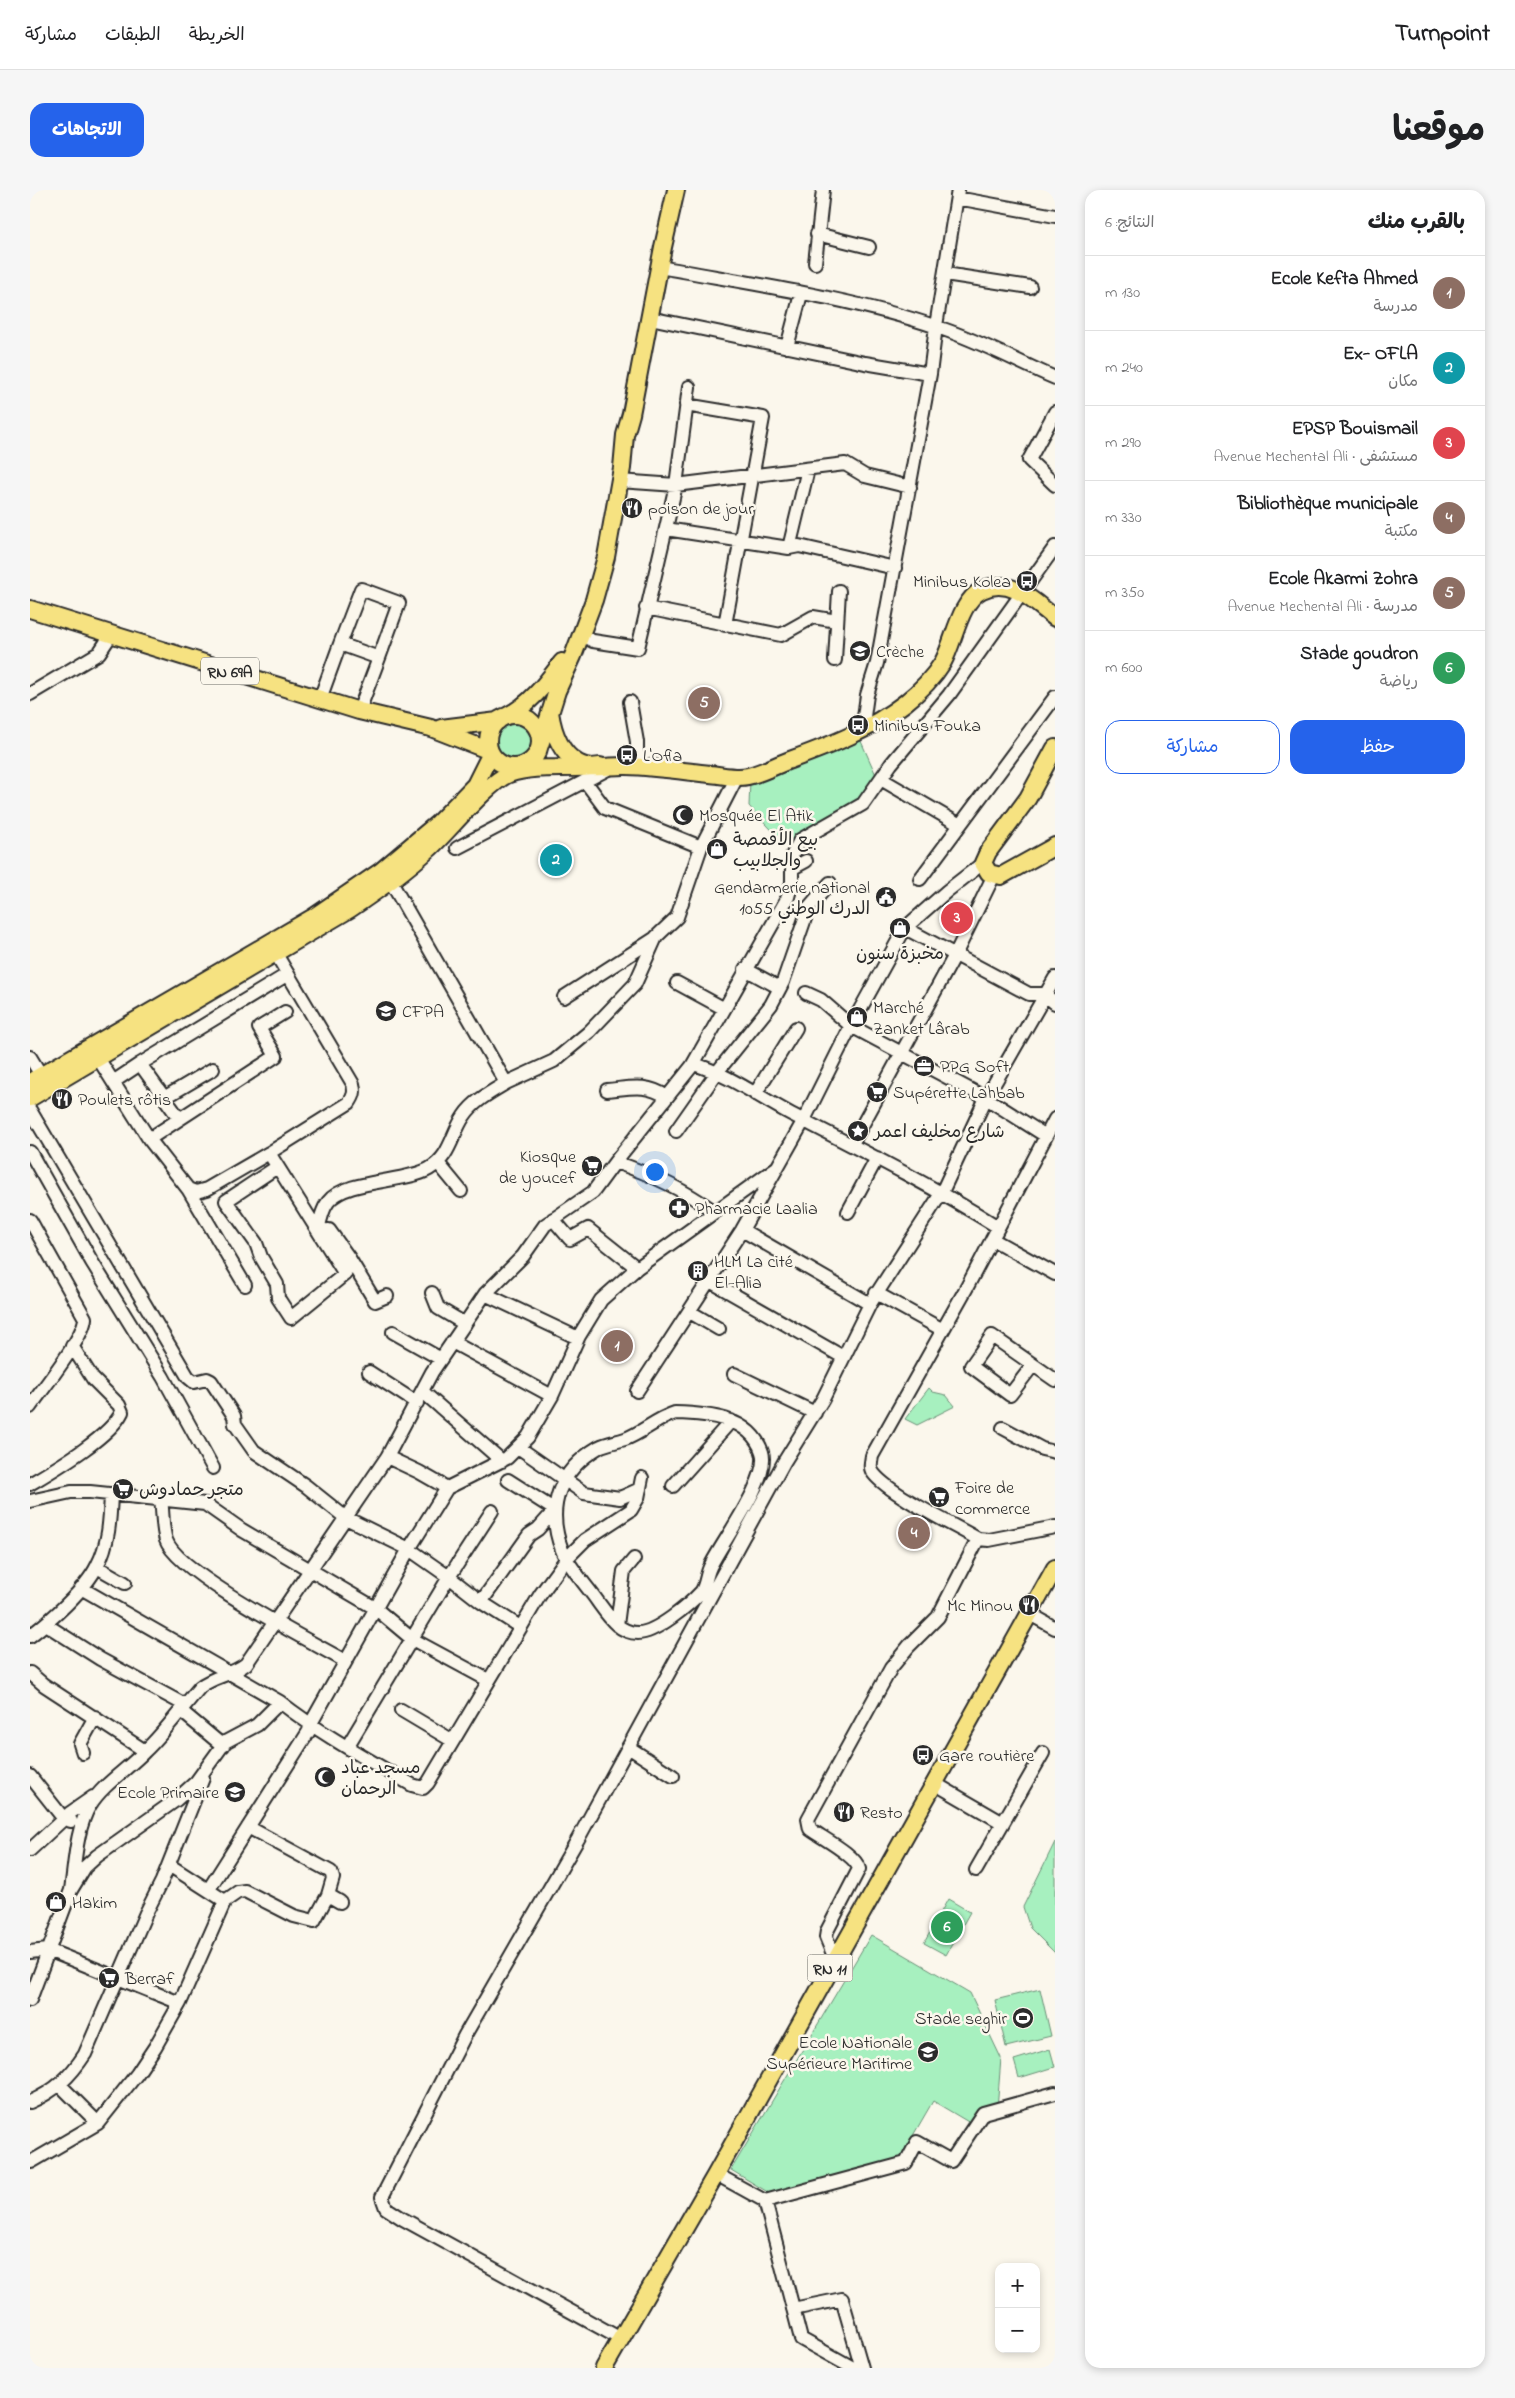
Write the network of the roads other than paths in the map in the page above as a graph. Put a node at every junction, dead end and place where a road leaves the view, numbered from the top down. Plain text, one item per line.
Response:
1 (676, 190) edge
2 (823, 190) edge
3 (958, 194) edge
4 (1055, 216) edge
5 (817, 234) junction
6 (869, 247) dead end
7 (815, 263) dead end
8 (660, 267) junction
9 (945, 274) junction
10 (1030, 287) dead end
11 (801, 294) junction
12 (650, 318) junction
13 (936, 326) junction
14 (787, 346) junction
15 (930, 374) junction
16 (1055, 378) edge
17 (689, 387) dead end
18 (686, 405) junction
19 (1055, 412) edge
20 (808, 469) junction
21 (753, 476) junction
22 (620, 481) junction
23 (1055, 484) edge
24 (676, 485) junction
25 (910, 487) junction
26 (666, 529) junction
27 (740, 541) junction
28 (789, 548) junction
29 (1055, 548) edge
30 (895, 568) junction
31 (839, 591) dead end
32 (1021, 592) junction
33 (646, 608) junction
34 (30, 609) edge
35 (1055, 618) edge
36 (837, 621) junction
37 (725, 625) junction
38 (110, 634) junction
39 (580, 637) junction
40 (340, 644) junction
41 (379, 658) junction
42 (835, 660) dead end
43 (30, 694) edge
44 (1055, 697) edge
45 (320, 699) junction
46 (630, 702) dead end
47 (359, 711) junction
48 (550, 712) junction
49 (502, 719) junction
50 (431, 728) junction
51 (862, 731) junction
52 (541, 736) junction
53 (559, 743) junction
54 (1055, 748) edge
55 (491, 752) junction
56 (522, 766) junction
57 (607, 766) junction
58 (637, 766) junction
59 (542, 768) junction
60 (737, 777) junction
61 (502, 778) junction
62 (881, 779) junction
63 (585, 781) junction
64 (960, 825) junction
65 (1055, 846) edge
66 (701, 847) junction
67 (457, 848) dead end
68 (806, 861) dead end
69 (983, 863) junction
70 (793, 868) junction
71 (994, 876) junction
72 (920, 879) dead end
73 (390, 882) junction
74 (830, 883) dead end
75 (906, 928) junction
76 (655, 939) junction
77 (276, 954) junction
78 (955, 955) junction
79 (745, 969) junction
80 (288, 974) junction
81 (1055, 978) edge
82 (677, 983) dead end
83 (780, 988) junction
84 (806, 993) dead end
85 (1044, 994) junction
86 (564, 997) dead end
87 (1055, 1002) edge
88 (723, 1008) junction
89 (285, 1012) dead end
90 (851, 1026) junction
91 (796, 1028) dead end
92 (900, 1053) junction
93 (30, 1057) edge
94 (98, 1058) junction
95 (140, 1064) junction
96 (694, 1064) junction
97 (213, 1068) dead end
98 (718, 1071) junction
99 (36, 1079) edge
100 (114, 1082) junction
101 (506, 1083) junction
102 (607, 1090) dead end
103 (754, 1094) junction
104 (667, 1097) junction
105 (30, 1098) edge
106 (164, 1098) junction
107 (986, 1098) junction
108 (30, 1110) edge
109 (179, 1118) junction
110 (1055, 1119) edge
111 (804, 1120) junction
112 (676, 1131) dead end
113 (1046, 1136) junction
114 (149, 1139) junction
115 (852, 1144) junction
116 (30, 1152) edge
117 (269, 1153) junction
118 (877, 1158) junction
119 (615, 1162) junction
120 (438, 1163) junction
121 (277, 1166) junction
122 (776, 1168) junction
123 (188, 1189) junction
124 (461, 1191) dead end
125 (942, 1192) junction
126 (715, 1212) junction
127 (848, 1212) dead end
128 (553, 1219) junction
129 (30, 1220) edge
130 (998, 1227) junction
131 (742, 1230) junction
132 (318, 1231) junction
133 (992, 1239) junction
134 (637, 1268) junction
135 (1055, 1274) edge
136 (710, 1281) junction
137 (245, 1285) dead end
138 (432, 1293) dead end
139 (485, 1294) junction
140 (387, 1296) dead end
141 (873, 1299) junction
142 (690, 1312) junction
143 (465, 1324) junction
144 (719, 1329) dead end
145 (943, 1330) junction
146 (393, 1332) dead end
147 (578, 1338) junction
148 (452, 1342) junction
149 (72, 1346) junction
150 (843, 1357) junction
151 (441, 1359) junction
152 (1033, 1365) junction
153 (369, 1372) dead end
154 (734, 1374) dead end
155 (1055, 1380) edge
156 (638, 1391) dead end
157 (552, 1396) junction
158 (420, 1398) junction
159 (30, 1407) edge
160 (815, 1413) junction
161 (731, 1421) junction
162 (1003, 1428) dead end
163 (518, 1447) junction
164 (1055, 1452) edge
165 (387, 1457) junction
166 (502, 1461) junction
167 (213, 1468) dead end
168 (564, 1478) junction
169 (508, 1480) dead end
170 (30, 1484) edge
171 (673, 1486) dead end
172 (447, 1488) junction
173 (111, 1494) junction
174 (161, 1499) junction
175 (30, 1501) edge
176 (555, 1510) junction
177 (492, 1511) dead end
178 (346, 1518) junction
179 (1055, 1527) edge
180 (978, 1539) junction
181 (409, 1549) junction
182 (567, 1558) junction
183 (634, 1559) dead end
184 (715, 1559) junction
185 (727, 1565) junction
186 (97, 1567) junction
187 (1055, 1568) edge
188 (311, 1570) junction
189 (449, 1577) junction
190 (124, 1583) dead end
191 (80, 1588) junction
192 (480, 1602) junction
193 (375, 1608) junction
194 (1030, 1614) junction
195 (274, 1620) junction
196 (45, 1624) junction
197 (617, 1625) junction
198 (520, 1627) junction
199 (1055, 1628) edge
200 (30, 1636) edge
201 (412, 1638) junction
202 (345, 1661) junction
203 (30, 1673) edge
204 (223, 1673) junction
205 (488, 1680) junction
206 (280, 1702) junction
207 (183, 1707) junction
208 (401, 1710) dead end
209 (95, 1717) junction
210 (310, 1725) junction
211 (453, 1741) junction
212 (222, 1746) junction
213 (346, 1747) junction
214 (628, 1747) junction
215 (145, 1751) junction
216 (83, 1752) dead end
217 (1043, 1753) dead end
218 (207, 1769) junction
219 (30, 1776) edge
220 (672, 1776) dead end
221 (934, 1783) junction
222 (105, 1788) junction
223 (64, 1819) junction
224 (1002, 1823) junction
225 (83, 1825) junction
226 (248, 1827) junction
227 (30, 1850) edge
228 (169, 1865) junction
229 (976, 1870) dead end
230 (209, 1889) junction
231 (71, 1890) junction
232 (328, 1895) junction
233 (226, 1900) junction
234 (340, 1902) dead end
235 (48, 1950) junction
236 (30, 1952) edge
237 (835, 1960) junction
238 (119, 1978) junction
239 (30, 2000) edge
240 (180, 2003) junction
241 (60, 2086) junction
242 (1055, 2093) edge
243 (30, 2102) edge
244 (98, 2123) junction
245 (31, 2162) dead end
246 (716, 2174) junction
247 (765, 2201) junction
248 (793, 2309) junction
249 (621, 2339) junction
250 (604, 2368) edge
251 (853, 2368) edge
252 (862, 2368) edge

1 - 8 main road
2 - 5 street
3 - 4 street
3 - 9 street
5 - 6 street
5 - 7 street
8 - 11 street
8 - 12 main road
9 - 10 street
9 - 13 street
11 - 13 street
11 - 14 street
12 - 14 street
12 - 22 main road
13 - 15 street
13 - 16 street
14 - 15 street
15 - 25 street
17 - 18 street
18 - 21 street
18 - 24 street
19 - 23 street
20 - 21 street
20 - 25 street
20 - 28 street
21 - 24 street
21 - 27 street
22 - 24 street
22 - 39 main road
24 - 26 street
25 - 30 street
26 - 27 street
26 - 33 street
27 - 28 street
27 - 37 street
28 - 30 street
29 - 32 street
30 - 51 street
31 - 36 street
32 - 35 main road
32 - 51 main road
32 - 62 street
33 - 37 street
33 - 39 street
34 - 38 main road, RN 69A
36 - 37 street
36 - 42 street
38 - 43 street
38 - 45 main road, RN 69A
39 - 48 main road
39 - 49 main road
40 - 41 street
40 - 41 street
40 - 45 street
41 - 47 street
44 - 64 street
45 - 47 main road, RN 69A
46 - 58 street
47 - 50 main road, RN 69A
48 - 52 main road
48 - 53 main road
49 - 50 main road, RN 69A
49 - 52 main road
49 - 55 main road
50 - 55 main road, RN 69A
51 - 60 main road
52 - 53 main road
52 - 56 main road
53 - 57 main road
54 - 69 main road
55 - 56 main road
55 - 99 main road
56 - 59 main road
56 - 61 main road
57 - 58 main road
57 - 59 main road
57 - 63 street
58 - 60 main road
59 - 61 main road
60 - 66 street
61 - 73 main road
62 - 64 street
62 - 70 street
63 - 66 street
63 - 67 street
64 - 72 street
65 - 71 main road
66 - 76 street
68 - 70 street
69 - 71 main road
69 - 75 street
70 - 79 street
71 - 78 street
73 - 77 main road
73 - 101 street
74 - 83 street
75 - 78 street
75 - 90 street
76 - 86 street
76 - 101 street
77 - 80 street
77 - 94 main road
78 - 85 street
78 - 92 street
79 - 83 street
79 - 88 street
80 - 95 street
80 - 117 street
81 - 85 street
82 - 88 street
83 - 98 street
84 - 90 street
85 - 87 street
85 - 107 street
88 - 96 street
89 - 109 street
90 - 92 street
90 - 111 street
91 - 103 street
92 - 107 street
92 - 115 street
93 - 99 street
94 - 100 street
94 - 105 main road
95 - 100 street
95 - 106 street
96 - 98 street
96 - 104 street
97 - 106 street
98 - 103 street
98 - 112 street
100 - 114 street
101 - 120 street
102 - 104 street
103 - 111 street
104 - 119 street
106 - 109 street
107 - 113 street
107 - 125 street
108 - 178 street
109 - 114 street
110 - 113 street
111 - 115 street
111 - 122 street
113 - 130 street
114 - 123 street
115 - 118 street
116 - 167 street
117 - 121 street
117 - 123 street
118 - 125 street
118 - 127 street
119 - 126 street
119 - 128 street
120 - 124 street
120 - 132 street
121 - 132 street
121 - 132 street
122 - 126 street
122 - 131 street
123 - 137 street
125 - 130 street
125 - 141 street
126 - 134 street
128 - 134 street
128 - 139 street
129 - 149 street
130 - 133 street
131 - 136 street
131 - 141 street
132 - 140 street
133 - 135 street
133 - 145 street
134 - 147 street
136 - 142 street
136 - 150 street
138 - 143 street
139 - 143 street
139 - 147 street
141 - 145 street
141 - 150 street
142 - 144 street
142 - 156 street
143 - 148 street
145 - 180 street
146 - 151 street
147 - 157 street
148 - 151 street
148 - 157 street
149 - 159 street
149 - 170 street
150 - 160 street
151 - 158 street
152 - 152 street
152 - 155 street
153 - 158 street
154 - 160 street
157 - 163 street
158 - 165 street
158 - 166 street
160 - 185 street
161 - 168 street
161 - 171 street
161 - 184 street
162 - 164 street
163 - 166 street
163 - 168 street
165 - 172 street
165 - 178 street
166 - 172 street
168 - 176 street
168 - 182 street
169 - 176 street
172 - 181 street
173 - 174 street
173 - 175 street
173 - 186 street
174 - 188 street
174 - 195 street
176 - 182 street
176 - 192 street
177 - 189 street
178 - 181 street
178 - 188 street
179 - 180 street
180 - 237 street
181 - 189 street
181 - 193 street
182 - 197 street
182 - 198 street
183 - 197 street
184 - 185 street
184 - 197 street
185 - 214 street
186 - 190 street
186 - 191 street
187 - 194 main road, RN 11
188 - 193 street
188 - 195 street
189 - 192 street
189 - 201 street
191 - 196 street
191 - 204 street
192 - 198 street
193 - 201 street
193 - 202 street
194 - 199 street
194 - 221 main road, RN 11
195 - 202 street
195 - 204 street
196 - 200 street
196 - 207 street
198 - 205 street
201 - 205 street
201 - 213 street
202 - 210 street
203 - 209 street
204 - 206 street
204 - 207 street
205 - 211 street
206 - 210 street
206 - 212 street
207 - 212 street
207 - 215 street
208 - 211 street
209 - 215 street
209 - 216 street
210 - 213 street
210 - 226 street
211 - 213 street
212 - 218 street
214 - 220 street
214 - 249 street
215 - 222 street
217 - 224 street
218 - 228 street
218 - 231 street
219 - 223 street
221 - 224 street
221 - 237 main road, RN 11
222 - 223 street
222 - 225 street
223 - 225 street
223 - 227 street
224 - 229 street
225 - 231 street
226 - 230 street
226 - 232 street
228 - 230 street
228 - 238 street
230 - 233 street
231 - 235 street
232 - 233 street
232 - 234 street
233 - 240 street
235 - 236 street
235 - 238 street
235 - 239 street
237 - 246 main road, RN 11
238 - 240 street
238 - 241 street
240 - 244 street
241 - 243 street
241 - 244 street
242 - 247 street
244 - 245 street
246 - 247 street
246 - 249 main road, RN 11
247 - 248 street
248 - 251 street
248 - 252 street
249 - 250 main road, RN 11

